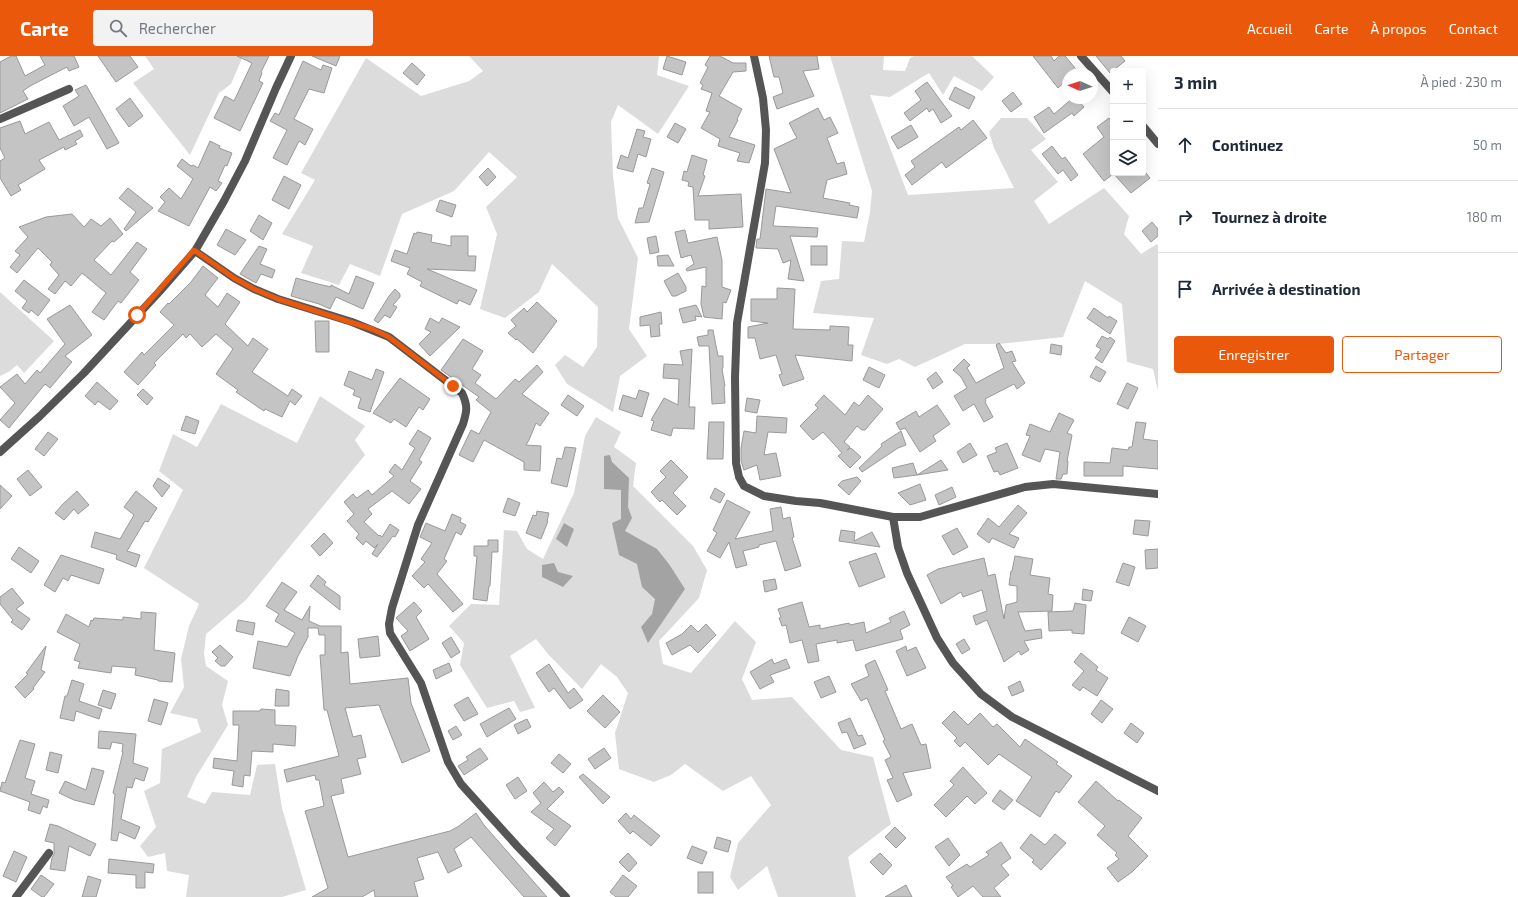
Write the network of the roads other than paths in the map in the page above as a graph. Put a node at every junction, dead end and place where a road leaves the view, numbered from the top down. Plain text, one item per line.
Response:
1 (292, 56) edge
2 (754, 56) edge
3 (1081, 56) edge
4 (69, 89) dead end
5 (1110, 89) edge
6 (0, 119) edge
7 (1146, 130) edge
8 (1158, 144) edge
9 (194, 250) junction
10 (0, 452) edge
11 (1158, 494) edge
12 (893, 518) junction
13 (1158, 791) edge
14 (49, 853) dead end
15 (16, 897) edge
16 (566, 897) edge

1 - 9 street
2 - 12 street
3 - 5 street
4 - 6 street
7 - 8 street
9 - 10 street
9 - 16 street
11 - 12 street
12 - 13 street
14 - 15 street

